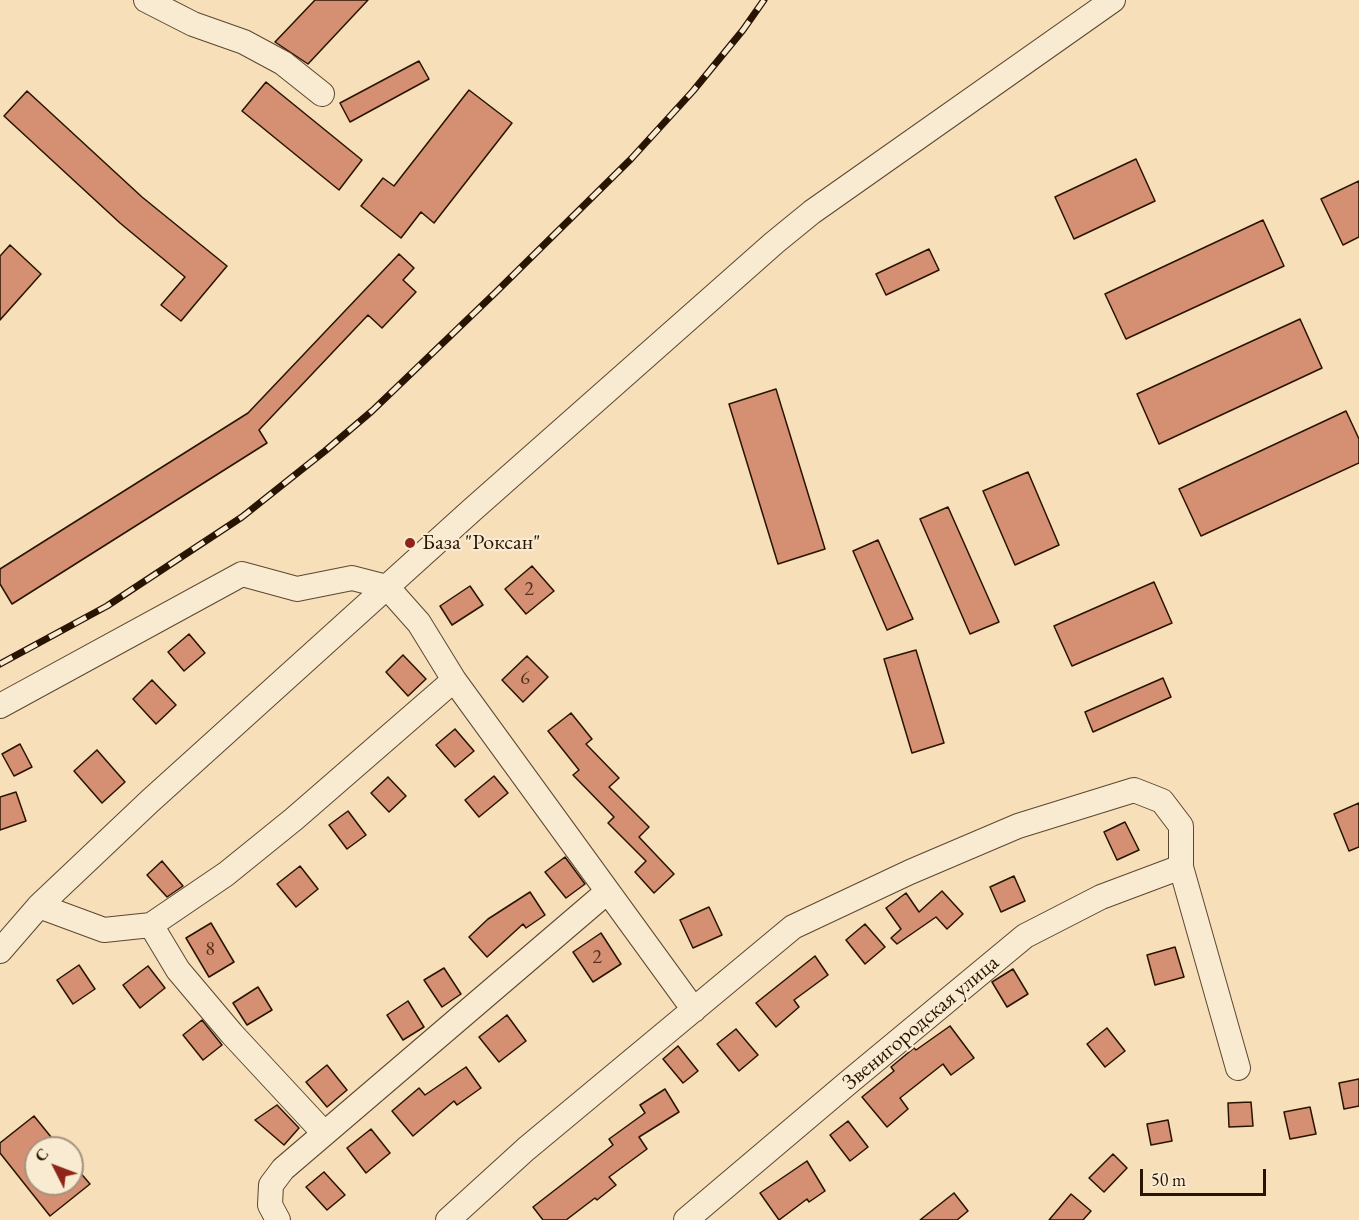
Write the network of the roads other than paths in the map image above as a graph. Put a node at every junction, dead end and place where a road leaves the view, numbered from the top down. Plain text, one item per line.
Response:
1 (146, 0) edge
2 (1113, 0) edge
3 (322, 94) dead end
4 (387, 587) junction
5 (454, 680) junction
6 (0, 706) edge
7 (1181, 867) junction
8 (607, 892) junction
9 (39, 906) junction
10 (151, 925) junction
11 (0, 951) edge
12 (694, 1010) junction
13 (1238, 1068) dead end
14 (324, 1133) junction
15 (278, 1220) edge
16 (448, 1220) edge
17 (686, 1220) edge

1 - 3 street
2 - 4 street
4 - 5 street
4 - 6 street
4 - 9 street
5 - 8 street
5 - 10 street
7 - 12 street
7 - 13 street
7 - 17 street, Звенигородская улица
8 - 12 street
8 - 14 street
9 - 10 street
9 - 11 street
10 - 14 street
12 - 16 street
14 - 15 street

